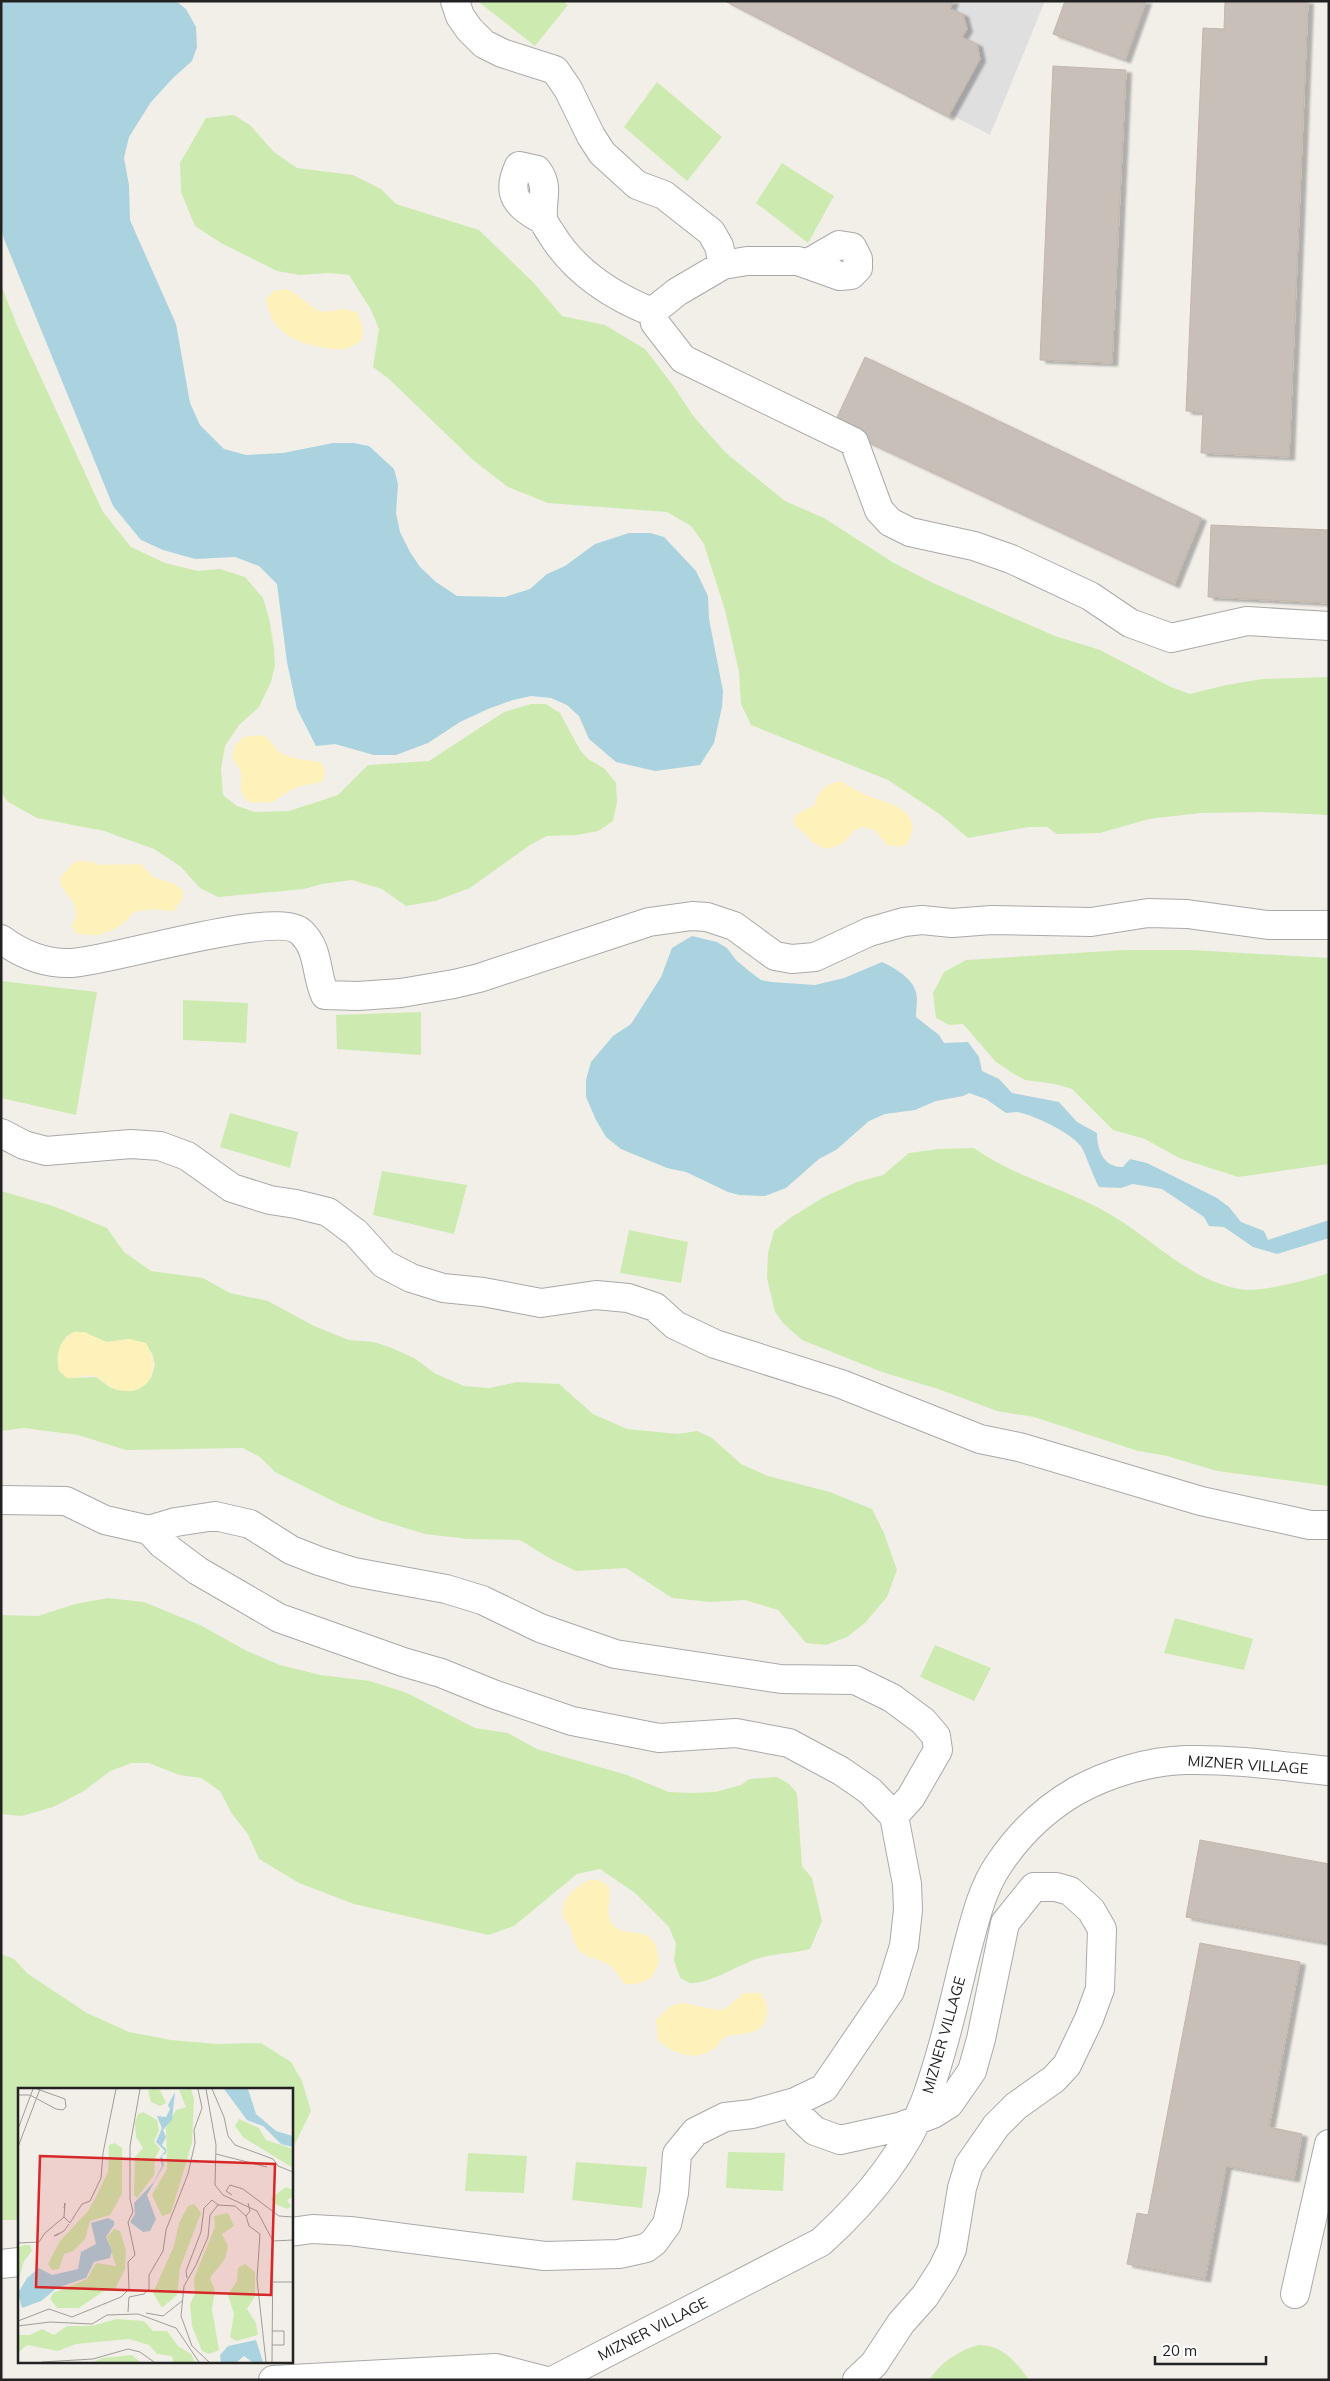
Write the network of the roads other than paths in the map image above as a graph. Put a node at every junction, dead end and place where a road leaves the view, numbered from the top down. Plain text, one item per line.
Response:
1 (455, 1) edge
2 (543, 220) dead end
3 (808, 263) dead end
4 (723, 265) junction
5 (652, 312) junction
6 (1329, 626) edge
7 (1329, 925) edge
8 (1, 939) edge
9 (1, 1133) edge
10 (1, 1500) edge
11 (1329, 1525) edge
12 (149, 1530) junction
13 (1329, 1771) edge
14 (894, 1816) junction
15 (795, 2102) junction
16 (915, 2120) junction
17 (1329, 2144) edge
18 (292, 2232) edge
19 (18, 2262) edge
20 (1, 2264) edge
21 (1295, 2294) dead end
22 (273, 2380) edge
23 (283, 2380) edge
24 (543, 2380) edge
25 (554, 2380) edge
26 (857, 2380) edge

1 - 4 street
2 - 5 street
3 - 4 street
4 - 5 street
5 - 6 street
7 - 8 street
9 - 11 street
10 - 12 street
12 - 14 street
12 - 14 street
13 - 16 street, MIZNER VILLAGE
14 - 15 street
15 - 16 street
15 - 18 street
16 - 25 street, MIZNER VILLAGE
16 - 26 street
17 - 21 street
19 - 20 street
22 - 23 street
23 - 24 street

